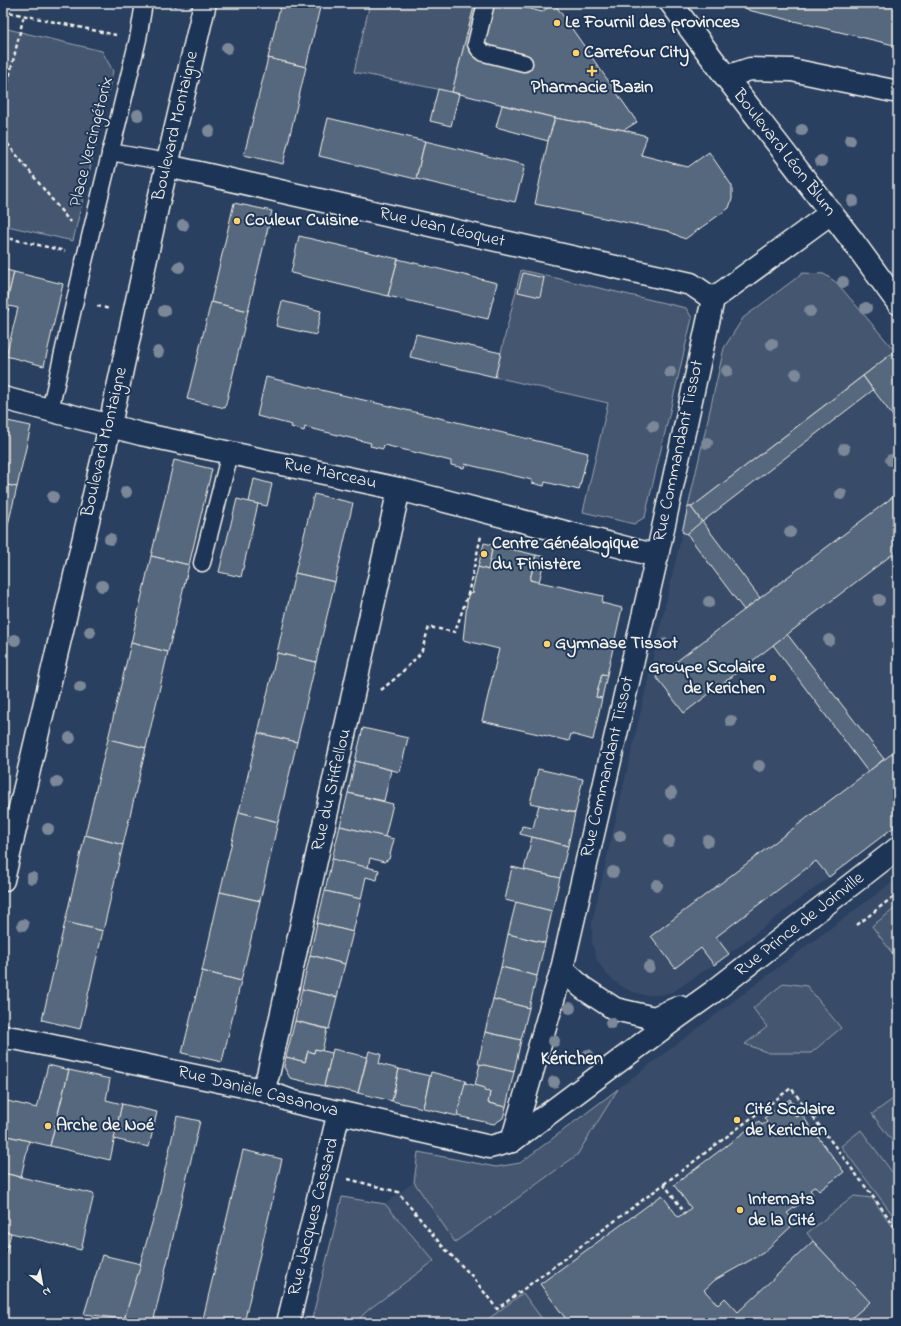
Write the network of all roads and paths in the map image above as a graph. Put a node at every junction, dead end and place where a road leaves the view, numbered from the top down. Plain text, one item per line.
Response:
1 (144, 3) edge
2 (205, 3) edge
3 (486, 3) edge
4 (671, 3) edge
5 (3, 11) edge
6 (24, 15) junction
7 (138, 39) junction
8 (524, 63) dead end
9 (726, 77) junction
10 (898, 92) edge
11 (3, 103) edge
12 (3, 138) edge
13 (110, 152) junction
14 (167, 164) junction
15 (831, 213) junction
16 (3, 237) edge
17 (87, 250) junction
18 (713, 299) junction
19 (75, 300) junction
20 (898, 303) edge
21 (134, 315) junction
22 (3, 398) edge
23 (50, 410) junction
24 (110, 426) junction
25 (230, 453) junction
26 (399, 489) junction
27 (486, 511) junction
28 (656, 556) junction
29 (202, 563) dead end
30 (350, 709) junction
31 (898, 848) edge
32 (3, 880) edge
33 (898, 893) edge
34 (857, 925) dead end
35 (562, 969) junction
36 (702, 1000) junction
37 (3, 1037) edge
38 (262, 1090) junction
39 (339, 1112) junction
40 (512, 1140) junction
41 (324, 1173) junction
42 (664, 1184) junction
43 (685, 1213) dead end
44 (898, 1230) edge
45 (288, 1323) edge

1 - 7 lane, Place Vercingétorix
2 - 14 street, Boulevard Montaigne
3 - 8 lane
4 - 9 street, Boulevard Léon Blum
5 - 6 path
6 - 7 path
6 - 11 path
7 - 13 lane, Place Vercingétorix
9 - 10 street
9 - 15 street, Boulevard Léon Blum
12 - 17 path
13 - 14 lane
13 - 17 lane, Place Vercingétorix
14 - 18 street, Rue Jean Léoquet
14 - 21 street, Boulevard Montaigne
15 - 18 street
15 - 20 street, Boulevard Léon Blum
16 - 17 path
17 - 19 lane, Place Vercingétorix
18 - 28 street, Rue Commandant Tissot
19 - 21 path
19 - 23 lane, Place Vercingétorix
21 - 24 street, Boulevard Montaigne
22 - 23 street, Rue Marceau
23 - 24 street, Rue Marceau
24 - 25 street, Rue Marceau
24 - 32 street, Boulevard Montaigne
25 - 26 street, Rue Marceau
25 - 29 lane
26 - 27 street, Rue Marceau
26 - 30 street, Rue du Stiffellou
27 - 28 street, Rue Marceau
27 - 30 path
28 - 35 street, Rue Commandant Tissot
30 - 38 street, Rue du Stiffellou
31 - 36 street, Rue Prince de Joinville
33 - 34 path
35 - 36 street, Rue Prince de Joinville
35 - 40 street, Rue Commandant Tissot
36 - 40 street, Rue Prince de Joinville
37 - 38 street, Rue Danièle Casanova
38 - 39 street, Rue Danièle Casanova
39 - 40 street, Rue Danièle Casanova
39 - 41 street, Rue Jacques Cassard
41 - 42 path
41 - 45 street, Rue Jacques Cassard
42 - 43 path
42 - 44 path

